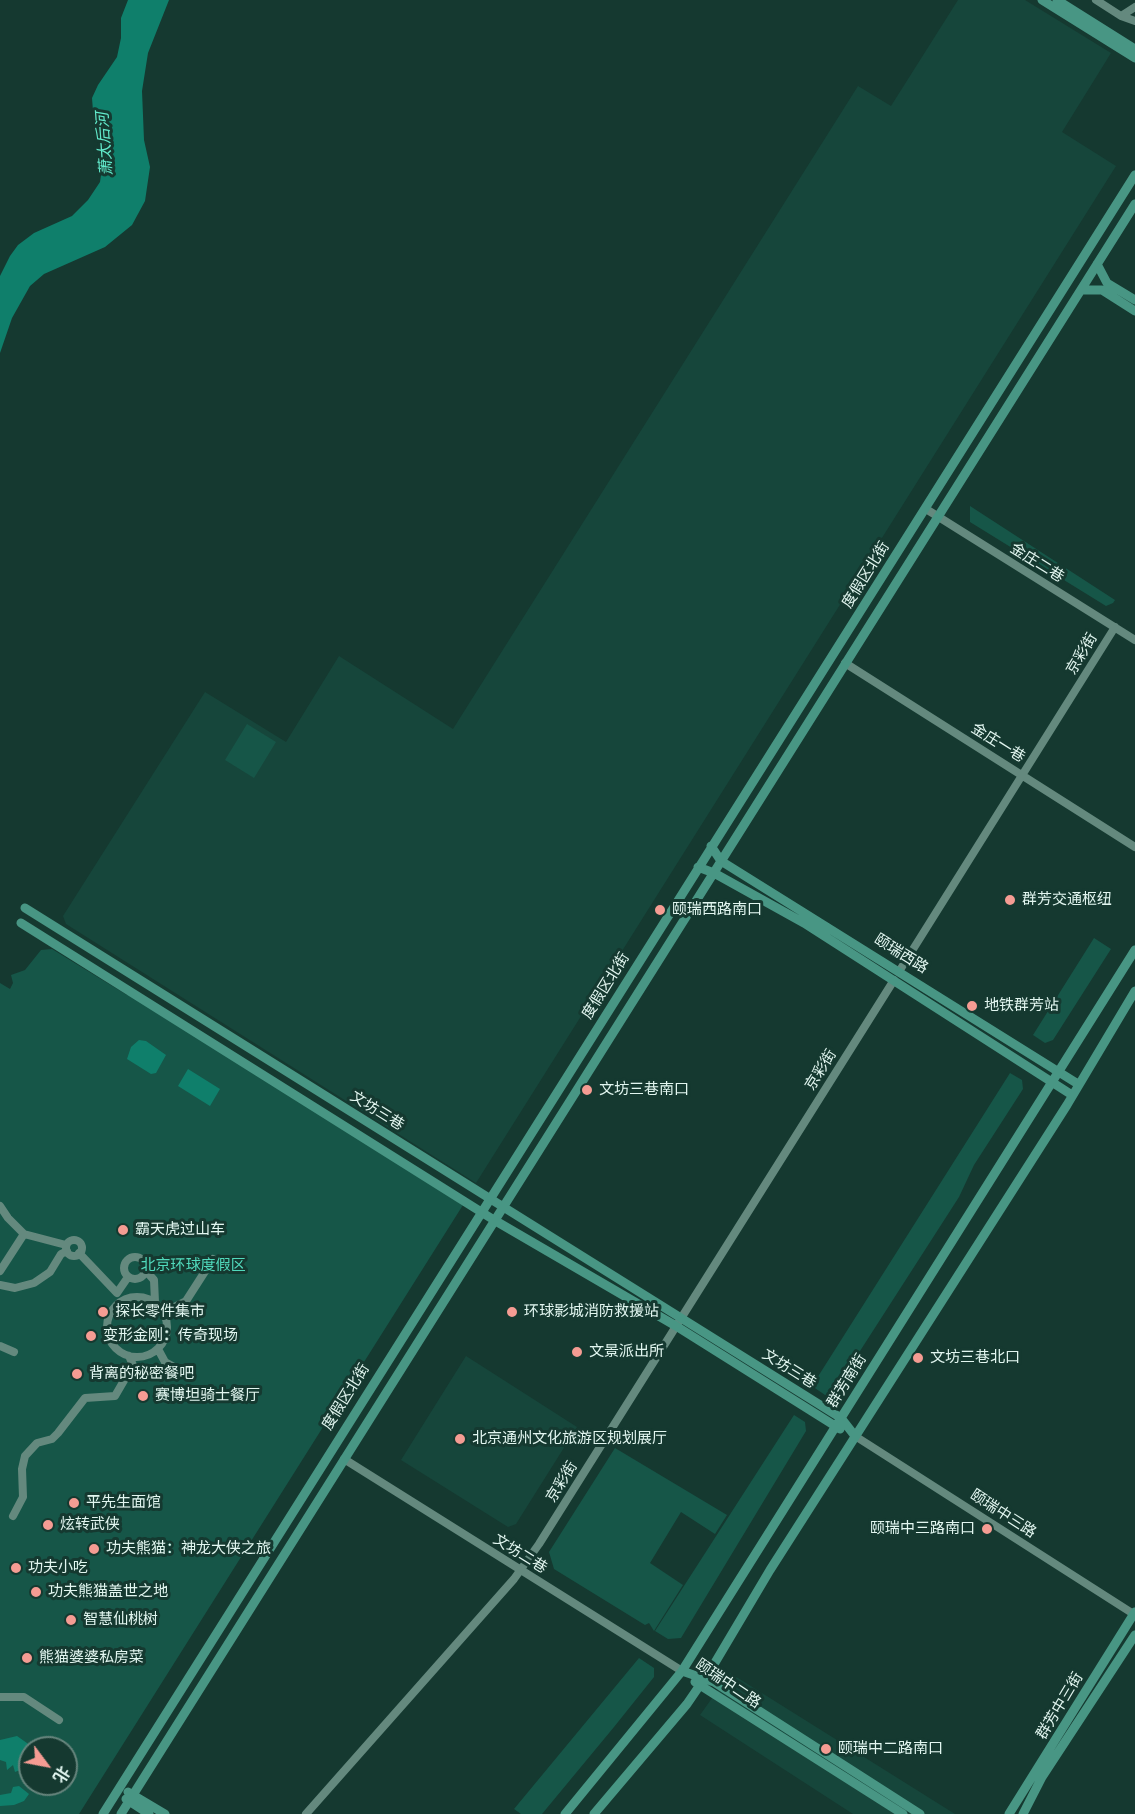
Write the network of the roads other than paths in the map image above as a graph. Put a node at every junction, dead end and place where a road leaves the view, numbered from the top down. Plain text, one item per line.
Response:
1 (1042, 0) edge
2 (1058, 0) edge
3 (1096, 0) edge
4 (1135, 8) edge
5 (1121, 16) junction
6 (1135, 21) edge
7 (1135, 49) edge
8 (1135, 58) edge
9 (1135, 175) edge
10 (1135, 204) edge
11 (1097, 264) junction
12 (1080, 290) junction
13 (1135, 300) edge
14 (1135, 310) edge
15 (945, 477) junction
16 (957, 486) junction
17 (926, 509) junction
18 (938, 516) junction
19 (907, 538) junction
20 (919, 546) junction
21 (1115, 627) junction
22 (1135, 640) edge
23 (845, 663) junction
24 (1023, 776) junction
25 (711, 846) junction
26 (1135, 847) edge
27 (722, 861) junction
28 (698, 867) junction
29 (714, 873) junction
30 (25, 908) dead end
31 (21, 923) dead end
32 (1135, 950) edge
33 (900, 970) junction
34 (894, 980) junction
35 (1135, 991) edge
36 (1058, 1072) junction
37 (1052, 1081) junction
38 (1078, 1084) junction
39 (1072, 1095) junction
40 (489, 1199) junction
41 (0, 1206) edge
42 (503, 1207) junction
43 (480, 1211) junction
44 (494, 1220) junction
45 (24, 1234) junction
46 (67, 1248) junction
47 (79, 1253) junction
48 (213, 1259) dead end
49 (146, 1270) junction
50 (0, 1271) edge
51 (128, 1277) junction
52 (0, 1285) edge
53 (119, 1297) junction
54 (155, 1302) junction
55 (164, 1312) junction
56 (678, 1322) junction
57 (0, 1346) edge
58 (158, 1349) junction
59 (14, 1352) dead end
60 (129, 1356) junction
61 (174, 1367) dead end
62 (838, 1422) junction
63 (855, 1436) junction
64 (344, 1459) junction
65 (13, 1516) dead end
66 (520, 1570) junction
67 (1135, 1614) edge
68 (1135, 1635) edge
69 (681, 1671) junction
70 (702, 1682) junction
71 (0, 1697) edge
72 (59, 1720) dead end
73 (120, 1789) junction
74 (131, 1798) junction
75 (104, 1814) edge
76 (121, 1814) edge
77 (149, 1814) edge
78 (165, 1814) edge
79 (306, 1814) edge
80 (565, 1814) edge
81 (594, 1814) edge
82 (903, 1814) edge
83 (920, 1814) edge
84 (1009, 1814) edge
85 (1023, 1814) edge

1 - 8 main road
2 - 7 main road
3 - 5 street
4 - 5 street
5 - 6 street
9 - 15 main road, 度假区北街
10 - 11 main road, 度假区北街
11 - 12 main road, 度假区北街
11 - 13 main road
12 - 14 main road
12 - 16 main road, 度假区北街
15 - 16 main road
15 - 17 main road, 度假区北街
16 - 18 main road, 度假区北街
17 - 18 street, 金庄二巷
17 - 19 main road, 度假区北街
18 - 20 main road, 度假区北街
18 - 21 street, 金庄二巷
19 - 20 main road
19 - 25 main road, 度假区北街
20 - 23 main road, 度假区北街
21 - 22 street, 金庄二巷
21 - 24 street, 京彩街
23 - 24 street, 金庄一巷
23 - 27 main road, 度假区北街
24 - 26 street, 金庄一巷
24 - 33 street, 京彩街
25 - 27 main road, 颐瑞西路
25 - 28 main road, 度假区北街
27 - 29 main road, 度假区北街
27 - 33 main road, 颐瑞西路
28 - 29 main road, 颐瑞西路
28 - 40 main road, 度假区北街
29 - 34 main road, 颐瑞西路
29 - 42 main road, 度假区北街
30 - 40 main road, 文坊三巷
31 - 43 main road, 文坊三巷
32 - 36 main road, 群芳南街
33 - 36 main road, 颐瑞西路
34 - 37 main road, 颐瑞西路
34 - 56 street, 京彩街
35 - 38 main road
36 - 37 main road, 群芳南街
36 - 38 main road, 颐瑞西路
37 - 39 main road, 颐瑞西路
37 - 62 main road, 群芳南街
38 - 39 main road
39 - 63 main road
40 - 42 main road, 文坊三巷
40 - 43 main road, 度假区北街
41 - 45 street
42 - 44 main road, 度假区北街
42 - 56 main road, 文坊三巷
43 - 44 main road, 文坊三巷
43 - 73 main road, 度假区北街
44 - 56 main road, 文坊三巷
44 - 64 main road, 度假区北街
45 - 46 street
45 - 50 street
46 - 47 street
46 - 47 street
46 - 52 street
47 - 53 street
48 - 55 street
49 - 51 street
49 - 51 street
49 - 54 street
51 - 53 street
53 - 54 street
53 - 60 street
54 - 55 street
55 - 58 street
56 - 62 main road, 文坊三巷
56 - 66 street, 京彩街
57 - 59 street
58 - 60 street
58 - 61 street
60 - 65 street
62 - 63 main road, 文坊三巷
62 - 69 main road, 群芳南街
63 - 67 street, 颐瑞中三路
63 - 70 main road
64 - 66 street, 文坊二巷
64 - 74 main road, 度假区北街
66 - 69 street, 文坊二巷
66 - 79 street, 京彩街
67 - 84 main road, 群芳中三街
68 - 85 main road, 群芳中三街
69 - 70 main road, 颐瑞中二路
69 - 80 main road, 群芳南街
70 - 81 main road
70 - 82 main road, 颐瑞中二路
70 - 83 main road, 颐瑞中二路
71 - 72 street
73 - 74 main road
73 - 75 main road, 度假区北街
74 - 76 main road, 度假区北街
74 - 77 main road
74 - 78 main road

